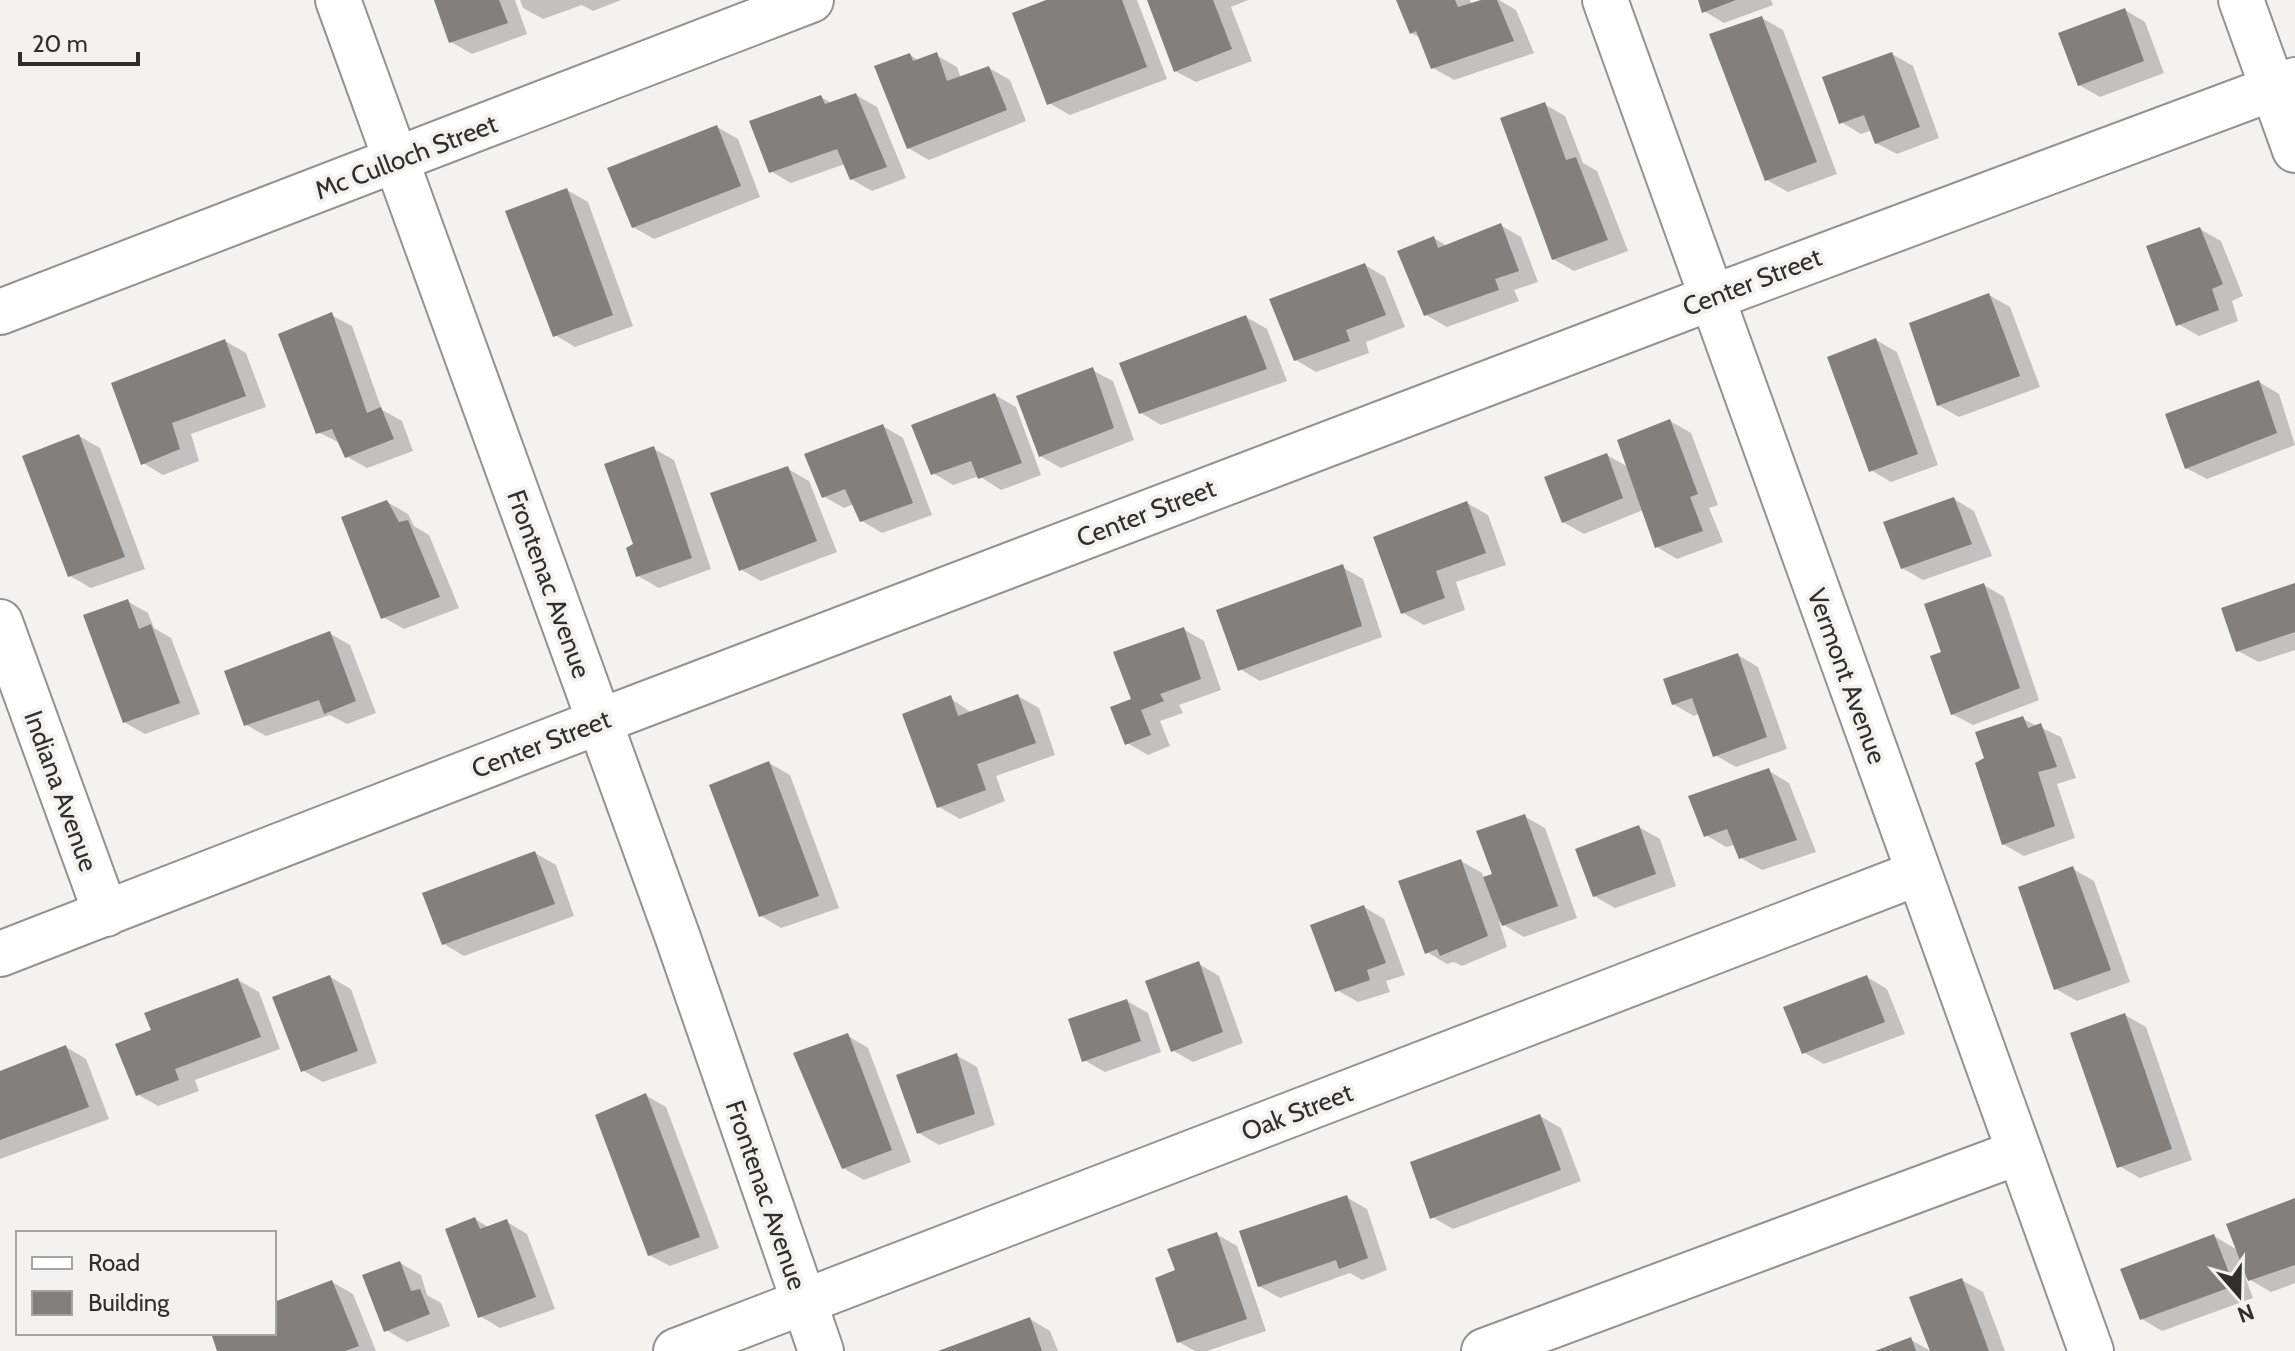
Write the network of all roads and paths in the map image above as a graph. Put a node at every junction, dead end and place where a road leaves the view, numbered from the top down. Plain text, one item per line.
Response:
1 (338, 0) edge
2 (811, 0) edge
3 (1605, 0) edge
4 (2241, 0) edge
5 (2284, 84) edge
6 (2295, 150) edge
7 (398, 161) junction
8 (1711, 298) junction
9 (0, 312) edge
10 (0, 622) edge
11 (598, 722) junction
12 (1918, 873) junction
13 (106, 914) junction
14 (0, 954) edge
15 (2019, 1152) junction
16 (803, 1302) junction
17 (676, 1351) edge
18 (821, 1351) edge
19 (1484, 1351) edge
20 (2091, 1351) edge

1 - 7 street, Frontenac Avenue
2 - 7 street, Mc Culloch Street
3 - 8 street, Vermont Avenue
4 - 5 street
5 - 6 street
5 - 8 street, Center Street
7 - 9 street, Mc Culloch Street
7 - 11 street, Frontenac Avenue
8 - 11 street, Center Street
8 - 12 street, Vermont Avenue
10 - 13 street, Indiana Avenue
11 - 13 street, Center Street
11 - 16 street, Frontenac Avenue
12 - 15 street, Vermont Avenue
12 - 16 street, Oak Street
13 - 14 street, Center Street
15 - 19 street
15 - 20 street, Vermont Avenue
16 - 17 street, Oak Street
16 - 18 street, Frontenac Avenue

